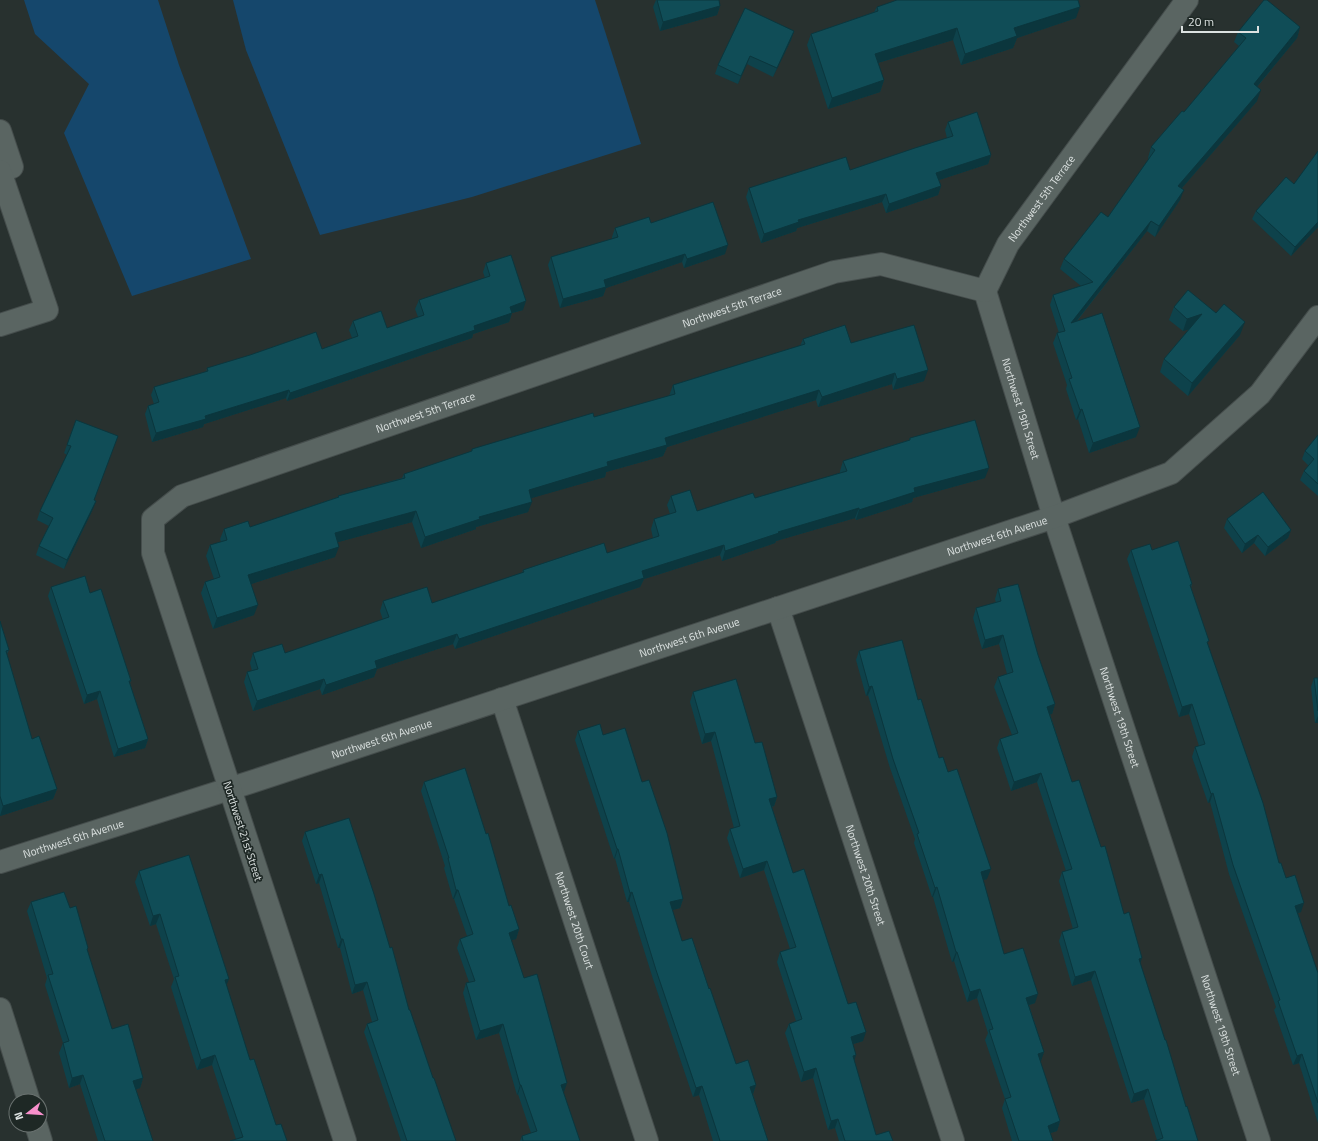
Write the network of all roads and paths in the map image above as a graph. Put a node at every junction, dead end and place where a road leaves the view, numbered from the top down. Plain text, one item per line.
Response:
1 (1187, 0) edge
2 (0, 131) edge
3 (0, 171) edge
4 (985, 291) junction
5 (1318, 316) edge
6 (0, 325) edge
7 (1054, 517) junction
8 (154, 519) joint
9 (778, 608) junction
10 (502, 699) junction
11 (229, 789) junction
12 (0, 862) edge
13 (0, 1010) edge
14 (26, 1093) edge
15 (345, 1141) edge
16 (647, 1141) edge
17 (954, 1141) edge
18 (1259, 1141) edge

1 - 4 street, Northwest 5th Terrace
2 - 3 street
3 - 6 street
4 - 7 street, Northwest 19th Street
4 - 8 street, Northwest 5th Terrace
5 - 7 street, Northwest 6th Avenue
7 - 9 street, Northwest 6th Avenue
7 - 18 street, Northwest 19th Street
8 - 11 street, Northwest 21st Street
9 - 10 street, Northwest 6th Avenue
9 - 17 street, Northwest 20th Street
10 - 11 street, Northwest 6th Avenue
10 - 16 street, Northwest 20th Court
11 - 12 street, Northwest 6th Avenue
11 - 15 street, Northwest 21st Street
13 - 14 street

